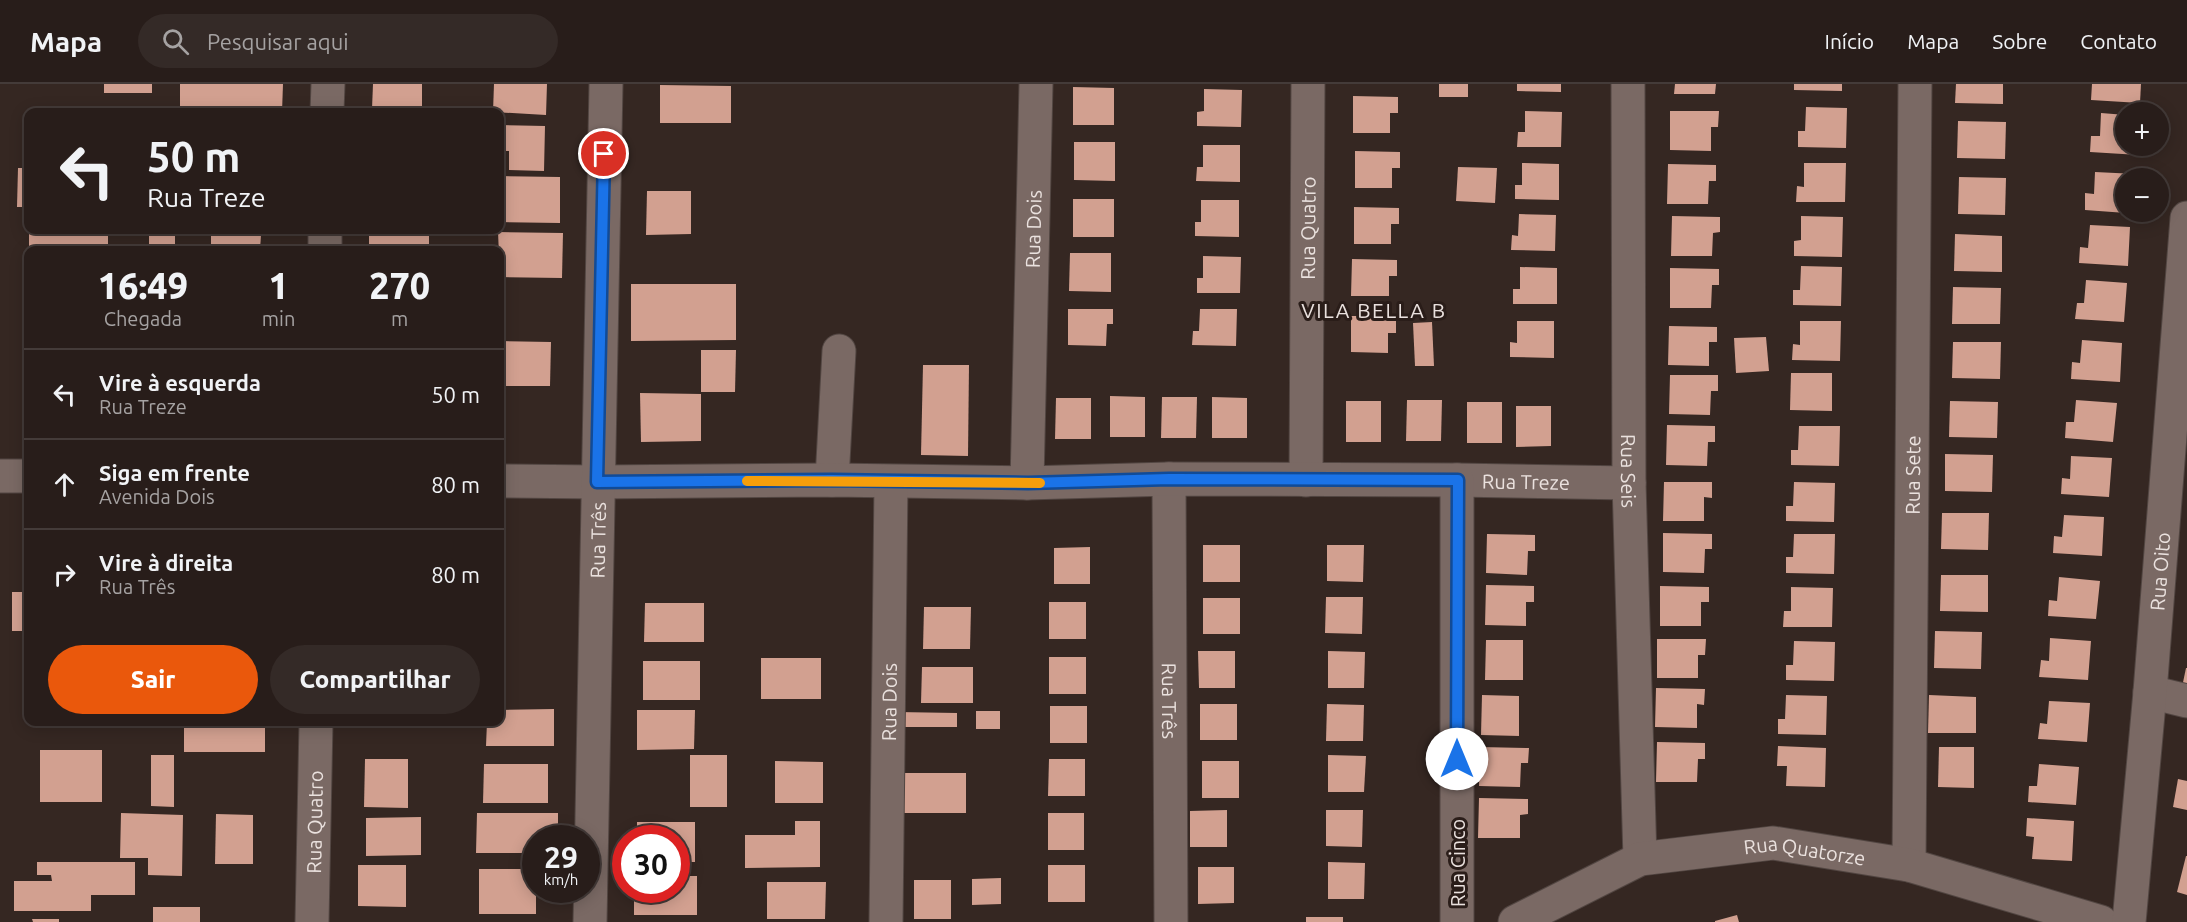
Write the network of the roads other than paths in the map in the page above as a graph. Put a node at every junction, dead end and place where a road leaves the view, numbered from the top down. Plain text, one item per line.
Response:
1 (328, 84) edge
2 (606, 84) edge
3 (1036, 84) edge
4 (1308, 84) edge
5 (1628, 84) edge
6 (1915, 84) edge
7 (327, 108) edge
8 (2187, 218) edge
9 (839, 351) dead end
10 (0, 476) edge
11 (24, 476) edge
12 (1169, 479) junction
13 (832, 480) junction
14 (1306, 480) junction
15 (1458, 480) junction
16 (504, 481) edge
17 (597, 482) junction
18 (891, 482) junction
19 (1028, 483) junction
20 (1629, 483) junction
21 (2176, 514) edge
22 (2150, 692) junction
23 (2187, 701) edge
24 (316, 726) edge
25 (1640, 859) junction
26 (1909, 865) junction
27 (312, 922) edge
28 (590, 922) edge
29 (886, 922) edge
30 (1170, 922) edge
31 (1457, 922) edge
32 (1515, 922) edge
33 (2101, 922) edge
34 (2129, 922) edge

1 - 7 street
2 - 17 street, Rua Três
3 - 19 street, Rua Dois
4 - 14 street, Rua Quatro
5 - 20 street, Rua Seis
6 - 26 street, Rua Sete
8 - 21 street, Rua Oito
9 - 13 street
10 - 11 street
12 - 14 street, Rua Treze
12 - 19 street, Rua Treze
12 - 30 street, Rua Três
13 - 17 street, Rua Treze
13 - 18 street, Rua Treze
14 - 15 street, Rua Treze
15 - 20 street, Rua Treze
15 - 31 street, Rua Cinco
16 - 17 street, Rua Treze
17 - 28 street, Rua Três
18 - 19 street, Rua Treze
18 - 29 street, Rua Dois
20 - 25 street, Rua Seis
21 - 22 street, Rua Oito
22 - 23 street
22 - 34 street, Rua Oito
24 - 27 street, Rua Quatro
25 - 26 street, Rua Quatorze
25 - 32 street, Rua Quatorze
26 - 33 street, Rua Quatorze

